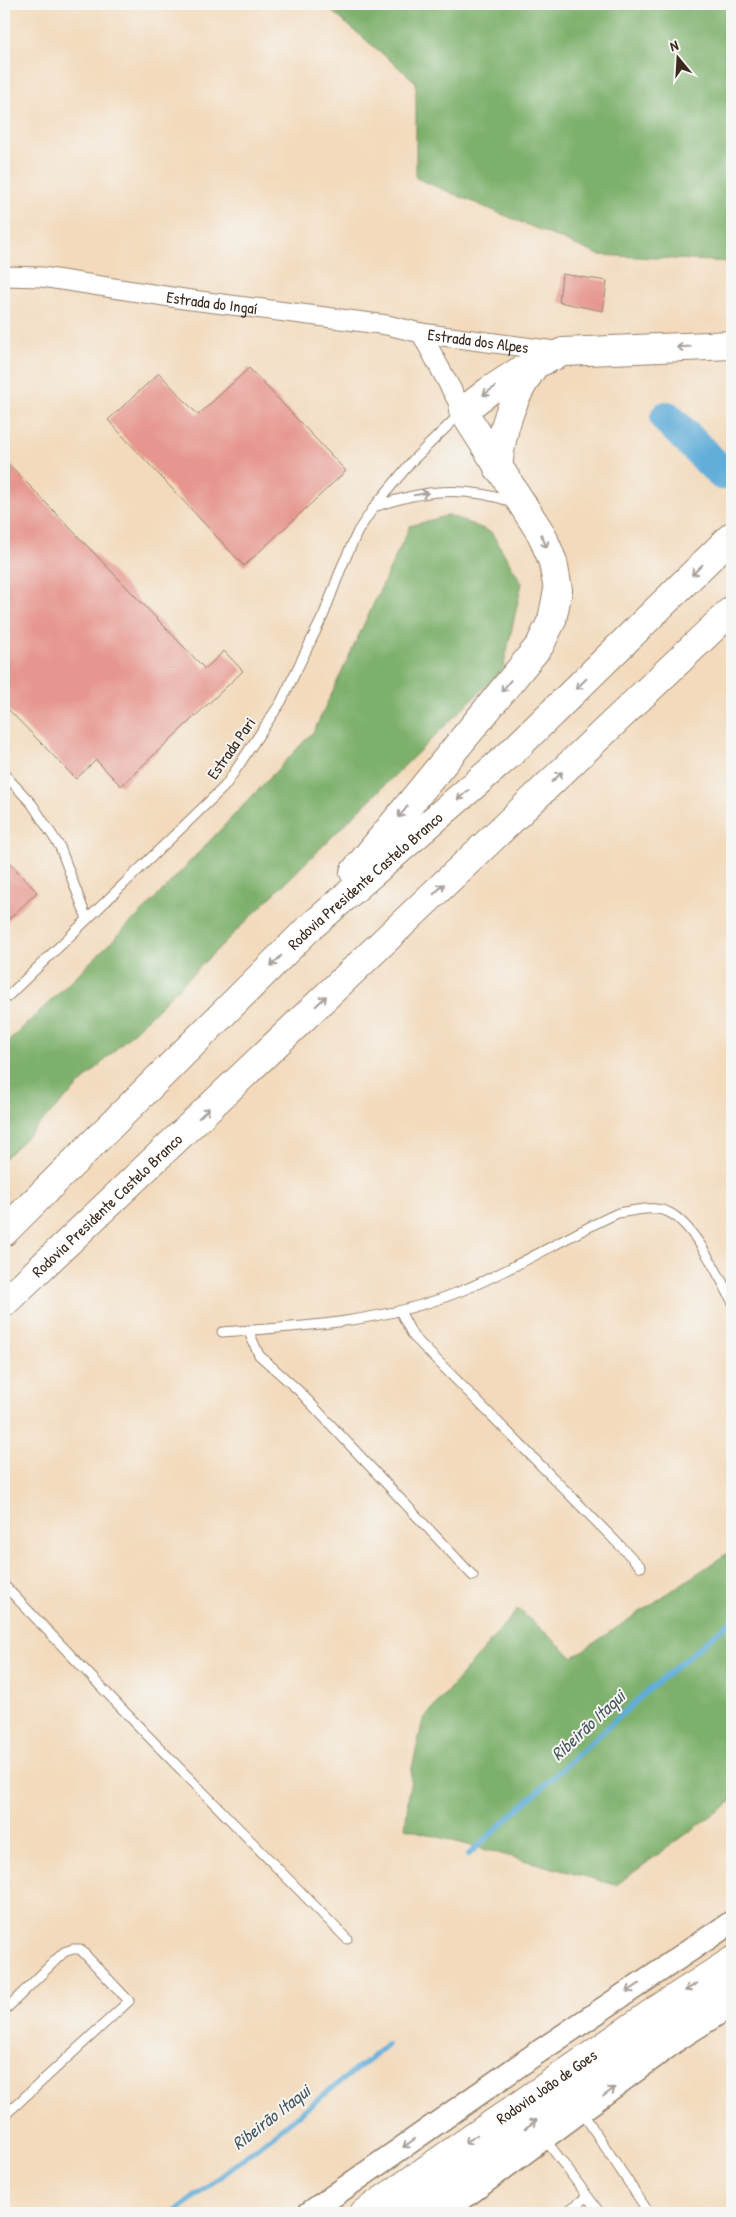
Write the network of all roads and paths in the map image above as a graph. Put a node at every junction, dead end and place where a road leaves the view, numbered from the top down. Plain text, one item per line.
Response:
1 (4, 276) edge
2 (421, 332) junction
3 (732, 345) edge
4 (563, 352) junction
5 (537, 363) junction
6 (463, 411) junction
7 (498, 468) junction
8 (524, 506) junction
9 (374, 507) junction
10 (732, 536) edge
11 (732, 610) edge
12 (4, 774) edge
13 (87, 919) junction
14 (307, 930) junction
15 (4, 1000) edge
16 (4, 1232) edge
17 (732, 1301) edge
18 (4, 1303) edge
19 (400, 1310) junction
20 (248, 1330) junction
21 (222, 1332) dead end
22 (641, 1567) dead end
23 (472, 1576) dead end
24 (4, 1585) edge
25 (732, 1922) edge
26 (347, 1939) dead end
27 (732, 1961) edge
28 (732, 1984) edge
29 (732, 2005) edge
30 (4, 2011) edge
31 (582, 2112) junction
32 (4, 2116) edge
33 (546, 2139) junction
34 (587, 2196) junction
35 (309, 2213) edge
36 (364, 2213) edge
37 (406, 2213) edge
38 (443, 2213) edge
39 (565, 2213) edge
40 (600, 2213) edge
41 (649, 2213) edge

1 - 2 street, Estrada do Ingaí
2 - 4 street, Estrada dos Alpes
2 - 6 street, Estrada dos Alpes
3 -> 4 highway
4 - 5 highway
5 -> 6 highway
5 - 7 highway
6 - 7 highway
6 - 9 lane, Estrada Pari
7 - 8 highway
9 -> 8 lane
8 -> 14 highway
9 - 13 lane, Estrada Pari
10 -> 14 highway, Rodovia Presidente Castelo Branco
18 -> 11 highway, Rodovia Presidente Castelo Branco
12 - 13 lane
13 - 15 lane, Estrada Pari
14 -> 16 highway, Rodovia Presidente Castelo Branco
17 - 19 lane
19 - 20 lane
19 - 22 lane
20 - 21 lane
20 - 23 lane
24 - 26 lane
25 -> 35 street
27 -> 36 highway, Rodovia João de Goes
37 -> 28 highway, Rodovia João de Goes
31 -> 29 street
30 - 32 lane
31 - 33 street
31 - 41 lane
33 - 34 lane
33 - 38 street
34 - 39 lane
34 - 40 lane

